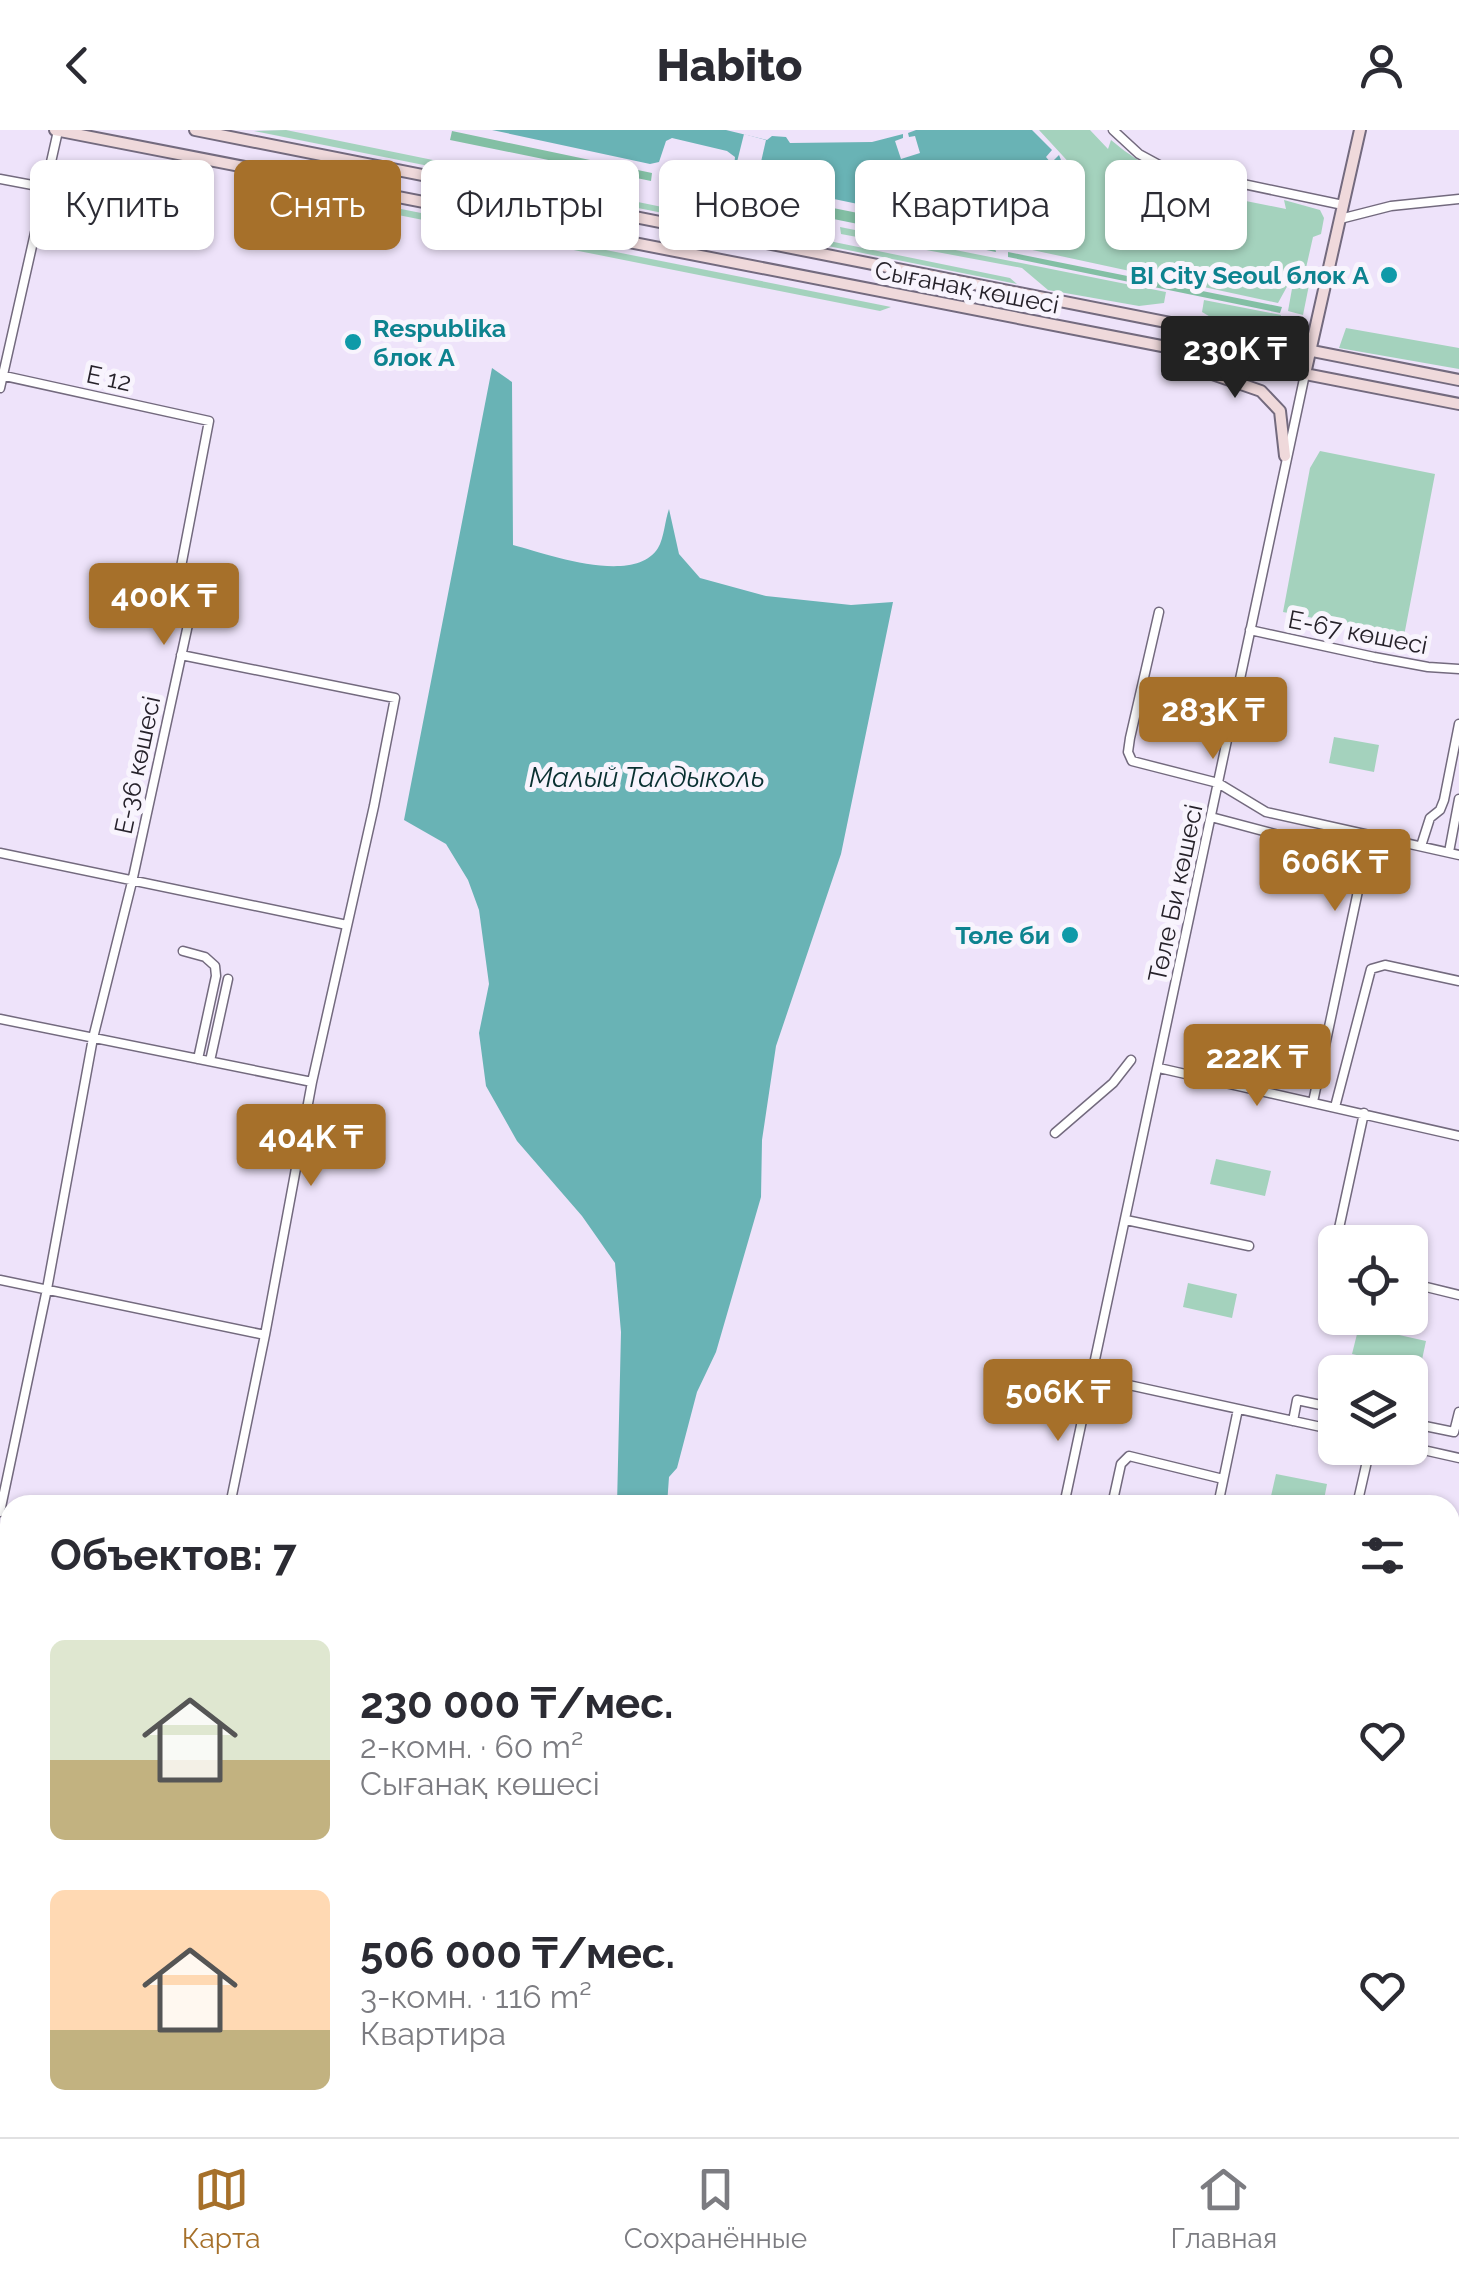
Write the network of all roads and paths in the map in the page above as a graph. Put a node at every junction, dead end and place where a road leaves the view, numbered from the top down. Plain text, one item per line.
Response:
1 (57, 130) edge
2 (194, 130) edge
3 (1113, 130) edge
4 (1360, 130) edge
5 (50, 160) edge
6 (0, 178) edge
7 (30, 184) edge
8 (1459, 198) edge
9 (1343, 204) junction
10 (1339, 224) junction
11 (30, 245) edge
12 (1310, 350) junction
13 (1191, 352) junction
14 (1304, 374) junction
15 (1, 375) edge
16 (1459, 380) edge
17 (0, 388) edge
18 (1459, 404) edge
19 (209, 421) joint
20 (1285, 456) junction
21 (1159, 612) dead end
22 (1250, 630) junction
23 (181, 655) junction
24 (1459, 669) edge
25 (1459, 724) edge
26 (1218, 782) junction
27 (1459, 800) edge
28 (1211, 816) junction
29 (1421, 846) junction
30 (1448, 852) junction
31 (0, 853) edge
32 (1459, 855) edge
33 (132, 882) junction
34 (346, 925) junction
35 (182, 951) dead end
36 (228, 979) dead end
37 (1459, 981) edge
38 (0, 1019) edge
39 (93, 1038) junction
40 (198, 1059) junction
41 (1131, 1060) dead end
42 (210, 1061) junction
43 (1159, 1068) junction
44 (312, 1082) junction
45 (1313, 1102) junction
46 (1336, 1108) junction
47 (1364, 1114) junction
48 (1055, 1133) dead end
49 (1459, 1136) edge
50 (1126, 1220) junction
51 (1337, 1225) edge
52 (1249, 1246) dead end
53 (0, 1280) edge
54 (1428, 1287) edge
55 (46, 1289) junction
56 (1459, 1295) edge
57 (265, 1335) junction
58 (1092, 1377) junction
59 (1318, 1404) edge
60 (1238, 1409) junction
61 (1459, 1412) edge
62 (1292, 1421) junction
63 (1318, 1426) edge
64 (1428, 1427) edge
65 (1428, 1451) edge
66 (1459, 1458) edge
67 (1366, 1465) edge
68 (1223, 1480) junction
69 (4, 1495) edge
70 (232, 1495) edge
71 (1066, 1495) edge
72 (1114, 1495) edge
73 (1220, 1495) edge
74 (1359, 1495) edge

1 - 5 street
1 - 13 main road, Сығанақ көшесі
2 - 12 main road, Сығанақ көшесі
3 - 9 street
4 - 9 main road
6 - 7 street
8 - 10 street
9 - 10 main road
10 - 12 main road
11 - 15 street
12 - 14 main road
12 - 16 main road, Сығанақ көшесі
13 - 14 main road, Сығанақ көшесі
13 - 20 main road
14 - 18 main road, Сығанақ көшесі
14 - 20 street, Төле Би көшесі
15 - 17 street
15 - 19 street, E 12
19 - 23 street, Е-36 көшесі
20 - 22 street, Төле Би көшесі
21 - 26 street
22 - 24 street, Е-67 көшесі
22 - 26 street, Төле Би көшесі
23 - 33 street, Е-36 көшесі
23 - 34 street
25 - 29 street
26 - 28 street, Төле Би көшесі
26 - 29 street
27 - 30 street
28 - 43 street, Төле Би көшесі
28 - 45 street
29 - 30 street
30 - 32 street
31 - 33 street
33 - 34 street
33 - 39 street, Е-36 көшесі
34 - 44 street
35 - 40 street
36 - 42 street
37 - 46 street
38 - 39 street
39 - 40 street
39 - 55 street, Е-36 көшесі
40 - 42 street
41 - 48 street
42 - 44 street
43 - 45 street
43 - 50 street, Төле Би көшесі
44 - 57 street
45 - 46 street
46 - 47 street
47 - 49 street
47 - 51 street
50 - 52 street
50 - 58 street, Төле Би көшесі
53 - 55 street
54 - 56 street
55 - 57 street
55 - 69 street, Е-36 көшесі
57 - 70 street
58 - 60 street
58 - 71 street, Төле Би көшесі
59 - 62 street
60 - 62 street
60 - 68 street
61 - 64 street
62 - 63 street
65 - 66 street
67 - 74 street
68 - 72 street
68 - 73 street

